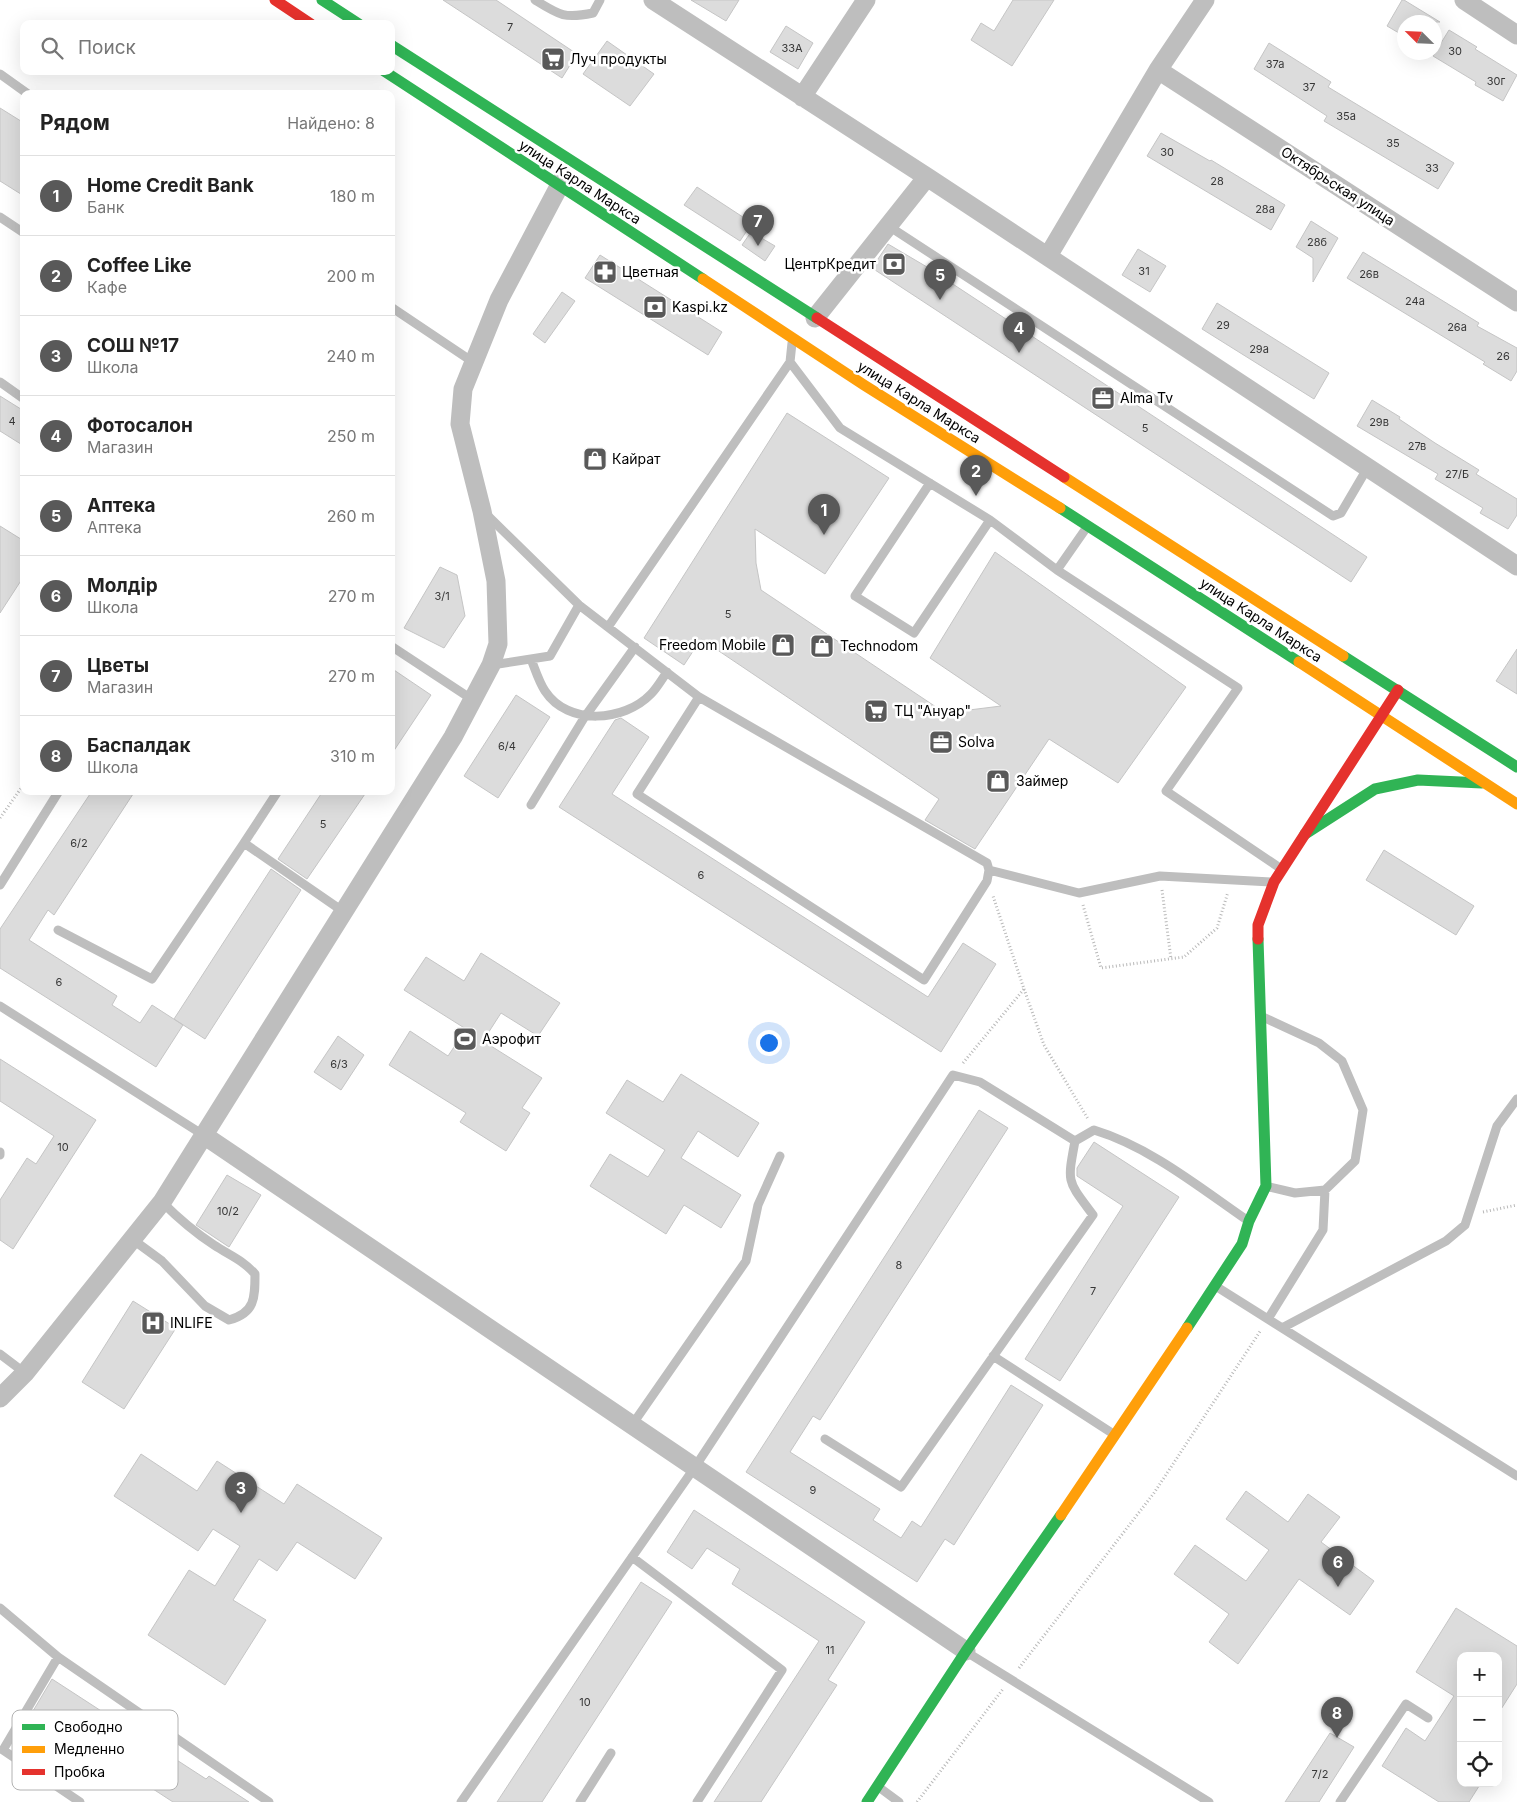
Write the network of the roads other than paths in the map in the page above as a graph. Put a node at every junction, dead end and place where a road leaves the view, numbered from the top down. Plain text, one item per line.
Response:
1 (275, 0) edge
2 (322, 0) edge
3 (535, 0) edge
4 (600, 0) edge
5 (652, 0) edge
6 (866, 0) edge
7 (1205, 0) edge
8 (1464, 0) edge
9 (305, 20) edge
10 (353, 20) edge
11 (1517, 35) edge
12 (395, 48) edge
13 (1158, 70) junction
14 (0, 74) edge
15 (390, 75) edge
16 (22, 90) edge
17 (802, 97) junction
18 (571, 162) junction
19 (927, 177) junction
20 (560, 186) junction
21 (0, 217) edge
22 (887, 225) junction
23 (20, 230) edge
24 (1048, 256) junction
25 (1517, 302) edge
26 (395, 310) edge
27 (815, 318) junction
28 (792, 338) junction
29 (473, 362) junction
30 (790, 362) junction
31 (0, 382) edge
32 (20, 396) edge
33 (1369, 467) junction
34 (930, 483) junction
35 (482, 511) junction
36 (990, 520) junction
37 (1088, 525) junction
38 (1517, 566) edge
39 (1057, 570) junction
40 (579, 605) junction
41 (608, 626) junction
42 (635, 647) junction
43 (395, 649) edge
44 (531, 659) junction
45 (491, 665) junction
46 (667, 672) junction
47 (1398, 690) junction
48 (699, 697) junction
49 (472, 700) junction
50 (1380, 716) junction
51 (584, 718) junction
52 (1517, 767) edge
53 (1484, 783) junction
54 (57, 795) edge
55 (275, 795) edge
56 (1517, 804) edge
57 (531, 805) dead end
58 (1305, 834) junction
59 (244, 843) junction
60 (1283, 869) junction
61 (989, 870) junction
62 (1274, 882) junction
63 (0, 886) edge
64 (344, 912) junction
65 (58, 930) dead end
66 (0, 1006) edge
67 (1261, 1016) junction
68 (1517, 1099) edge
69 (205, 1136) junction
70 (1075, 1141) junction
71 (780, 1156) dead end
72 (1266, 1186) junction
73 (1326, 1190) junction
74 (162, 1202) junction
75 (1249, 1221) junction
76 (132, 1240) junction
77 (1215, 1286) junction
78 (1268, 1319) junction
79 (1282, 1328) junction
80 (0, 1354) edge
81 (993, 1356) junction
82 (25, 1373) junction
83 (0, 1398) edge
84 (632, 1425) junction
85 (1116, 1436) junction
86 (824, 1439) dead end
87 (695, 1467) junction
88 (1517, 1476) edge
89 (632, 1557) junction
90 (0, 1608) edge
91 (966, 1651) junction
92 (58, 1657) junction
93 (25, 1710) edge
94 (135, 1710) edge
95 (1428, 1718) dead end
96 (12, 1731) edge
97 (178, 1739) edge
98 (1, 1749) edge
99 (611, 1753) dead end
100 (12, 1756) edge
101 (878, 1786) junction
102 (62, 1790) edge
103 (80, 1802) edge
104 (269, 1802) edge
105 (461, 1802) edge
106 (580, 1802) edge
107 (697, 1802) edge
108 (867, 1802) edge
109 (899, 1802) edge
110 (1209, 1802) edge
111 (1340, 1802) edge

1 - 9 main road
2 - 10 main road
3 - 4 lane
5 - 17 street
6 - 17 street
7 - 13 street
8 - 11 street
12 - 18 main road, улица Карла Маркса
13 - 24 street
13 - 25 street, Октябрьская улица
14 - 16 lane
15 - 20 main road, улица Карла Маркса
17 - 19 street
18 - 20 street
18 - 27 main road, улица Карла Маркса
19 - 22 street
19 - 24 street
20 - 28 main road, улица Карла Маркса
20 - 29 street
21 - 23 lane
22 - 27 street
22 - 33 lane
24 - 33 street
26 - 29 lane
27 - 47 main road, улица Карла Маркса
28 - 30 lane
28 - 37 main road, улица Карла Маркса
29 - 35 street
30 - 34 lane
30 - 41 lane
31 - 32 lane
33 - 38 street
34 - 36 lane
34 - 36 lane
35 - 40 lane
35 - 45 street
36 - 39 lane
37 - 39 lane
37 - 50 main road, улица Карла Маркса
39 - 60 lane
40 - 41 lane
40 - 44 lane
41 - 42 lane
42 - 46 lane
42 - 51 lane
43 - 49 lane
44 - 45 lane
44 - 51 lane
45 - 49 street
46 - 48 lane
46 - 51 lane
47 - 50 main road
47 - 52 main road, улица Карла Маркса
48 - 61 lane
48 - 61 lane
49 - 64 street
50 - 53 main road, улица Карла Маркса
50 - 58 main road
51 - 57 lane
53 - 56 main road, улица Карла Маркса
53 - 58 main road
54 - 63 lane
55 - 59 lane
58 - 60 main road
59 - 64 lane
59 - 65 lane
60 - 62 main road
61 - 62 lane
62 - 67 main road
64 - 69 street
66 - 69 lane
67 - 72 main road
67 - 73 lane
68 - 79 lane
69 - 74 street
69 - 84 street
70 - 75 lane
70 - 81 lane
70 - 87 lane
71 - 84 lane
72 - 73 lane
72 - 75 main road
73 - 78 lane
74 - 76 street
74 - 76 lane
75 - 77 main road
76 - 82 street
77 - 78 lane
77 - 85 main road
78 - 79 lane
79 - 88 lane
80 - 82 lane
81 - 85 lane
81 - 86 lane
82 - 83 street
84 - 87 street
85 - 91 main road
87 - 89 lane
87 - 91 street
89 - 105 lane
89 - 107 lane
90 - 92 lane
91 - 101 main road
91 - 110 lane
92 - 93 lane
92 - 94 lane
95 - 111 lane
96 - 98 lane
97 - 104 lane
98 - 100 lane
99 - 106 lane
101 - 108 main road
101 - 109 lane
102 - 103 lane

